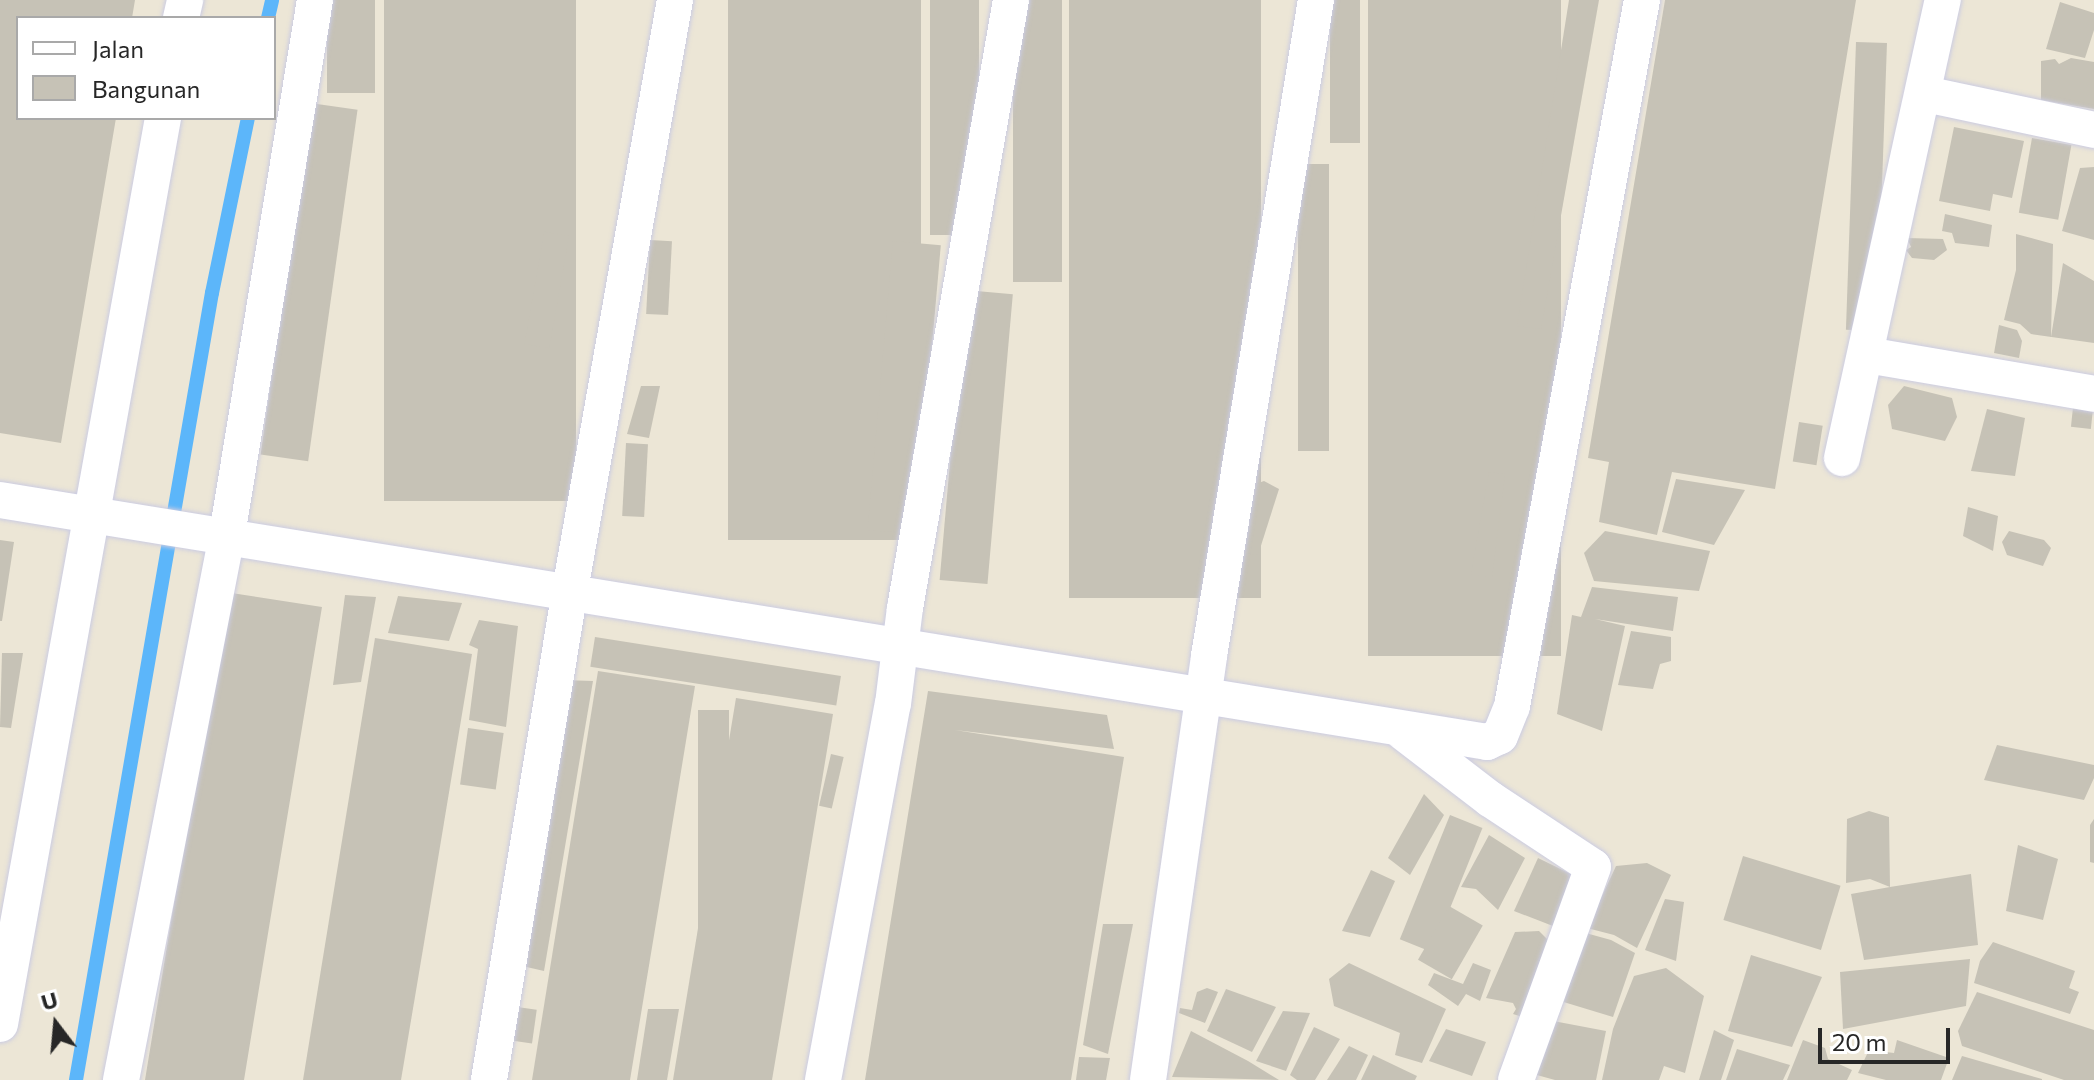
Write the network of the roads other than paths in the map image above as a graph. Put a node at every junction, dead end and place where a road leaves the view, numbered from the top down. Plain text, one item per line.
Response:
1 (315, 0) edge
2 (675, 0) edge
3 (1011, 0) edge
4 (1316, 0) edge
5 (1642, 0) edge
6 (1943, 0) edge
7 (1925, 94) junction
8 (163, 120) edge
9 (2094, 130) edge
10 (1867, 355) junction
11 (2094, 394) edge
12 (1842, 458) dead end
13 (0, 500) edge
14 (102, 518) junction
15 (215, 534) junction
16 (570, 590) junction
17 (900, 646) junction
18 (1204, 695) junction
19 (1400, 730) junction
20 (0, 1024) edge
21 (121, 1080) edge
22 (489, 1080) edge
23 (823, 1080) edge
24 (1148, 1080) edge
25 (1516, 1080) edge

1 - 15 street
2 - 16 street
3 - 17 street
4 - 18 street
5 - 19 street
6 - 7 street
7 - 9 street
7 - 10 street
8 - 14 street
10 - 11 street
10 - 12 street
13 - 14 street
14 - 15 street
14 - 20 street
15 - 16 street
15 - 21 street
16 - 17 street
16 - 22 street
17 - 18 street
17 - 23 street
18 - 19 street
18 - 24 street
19 - 25 street

